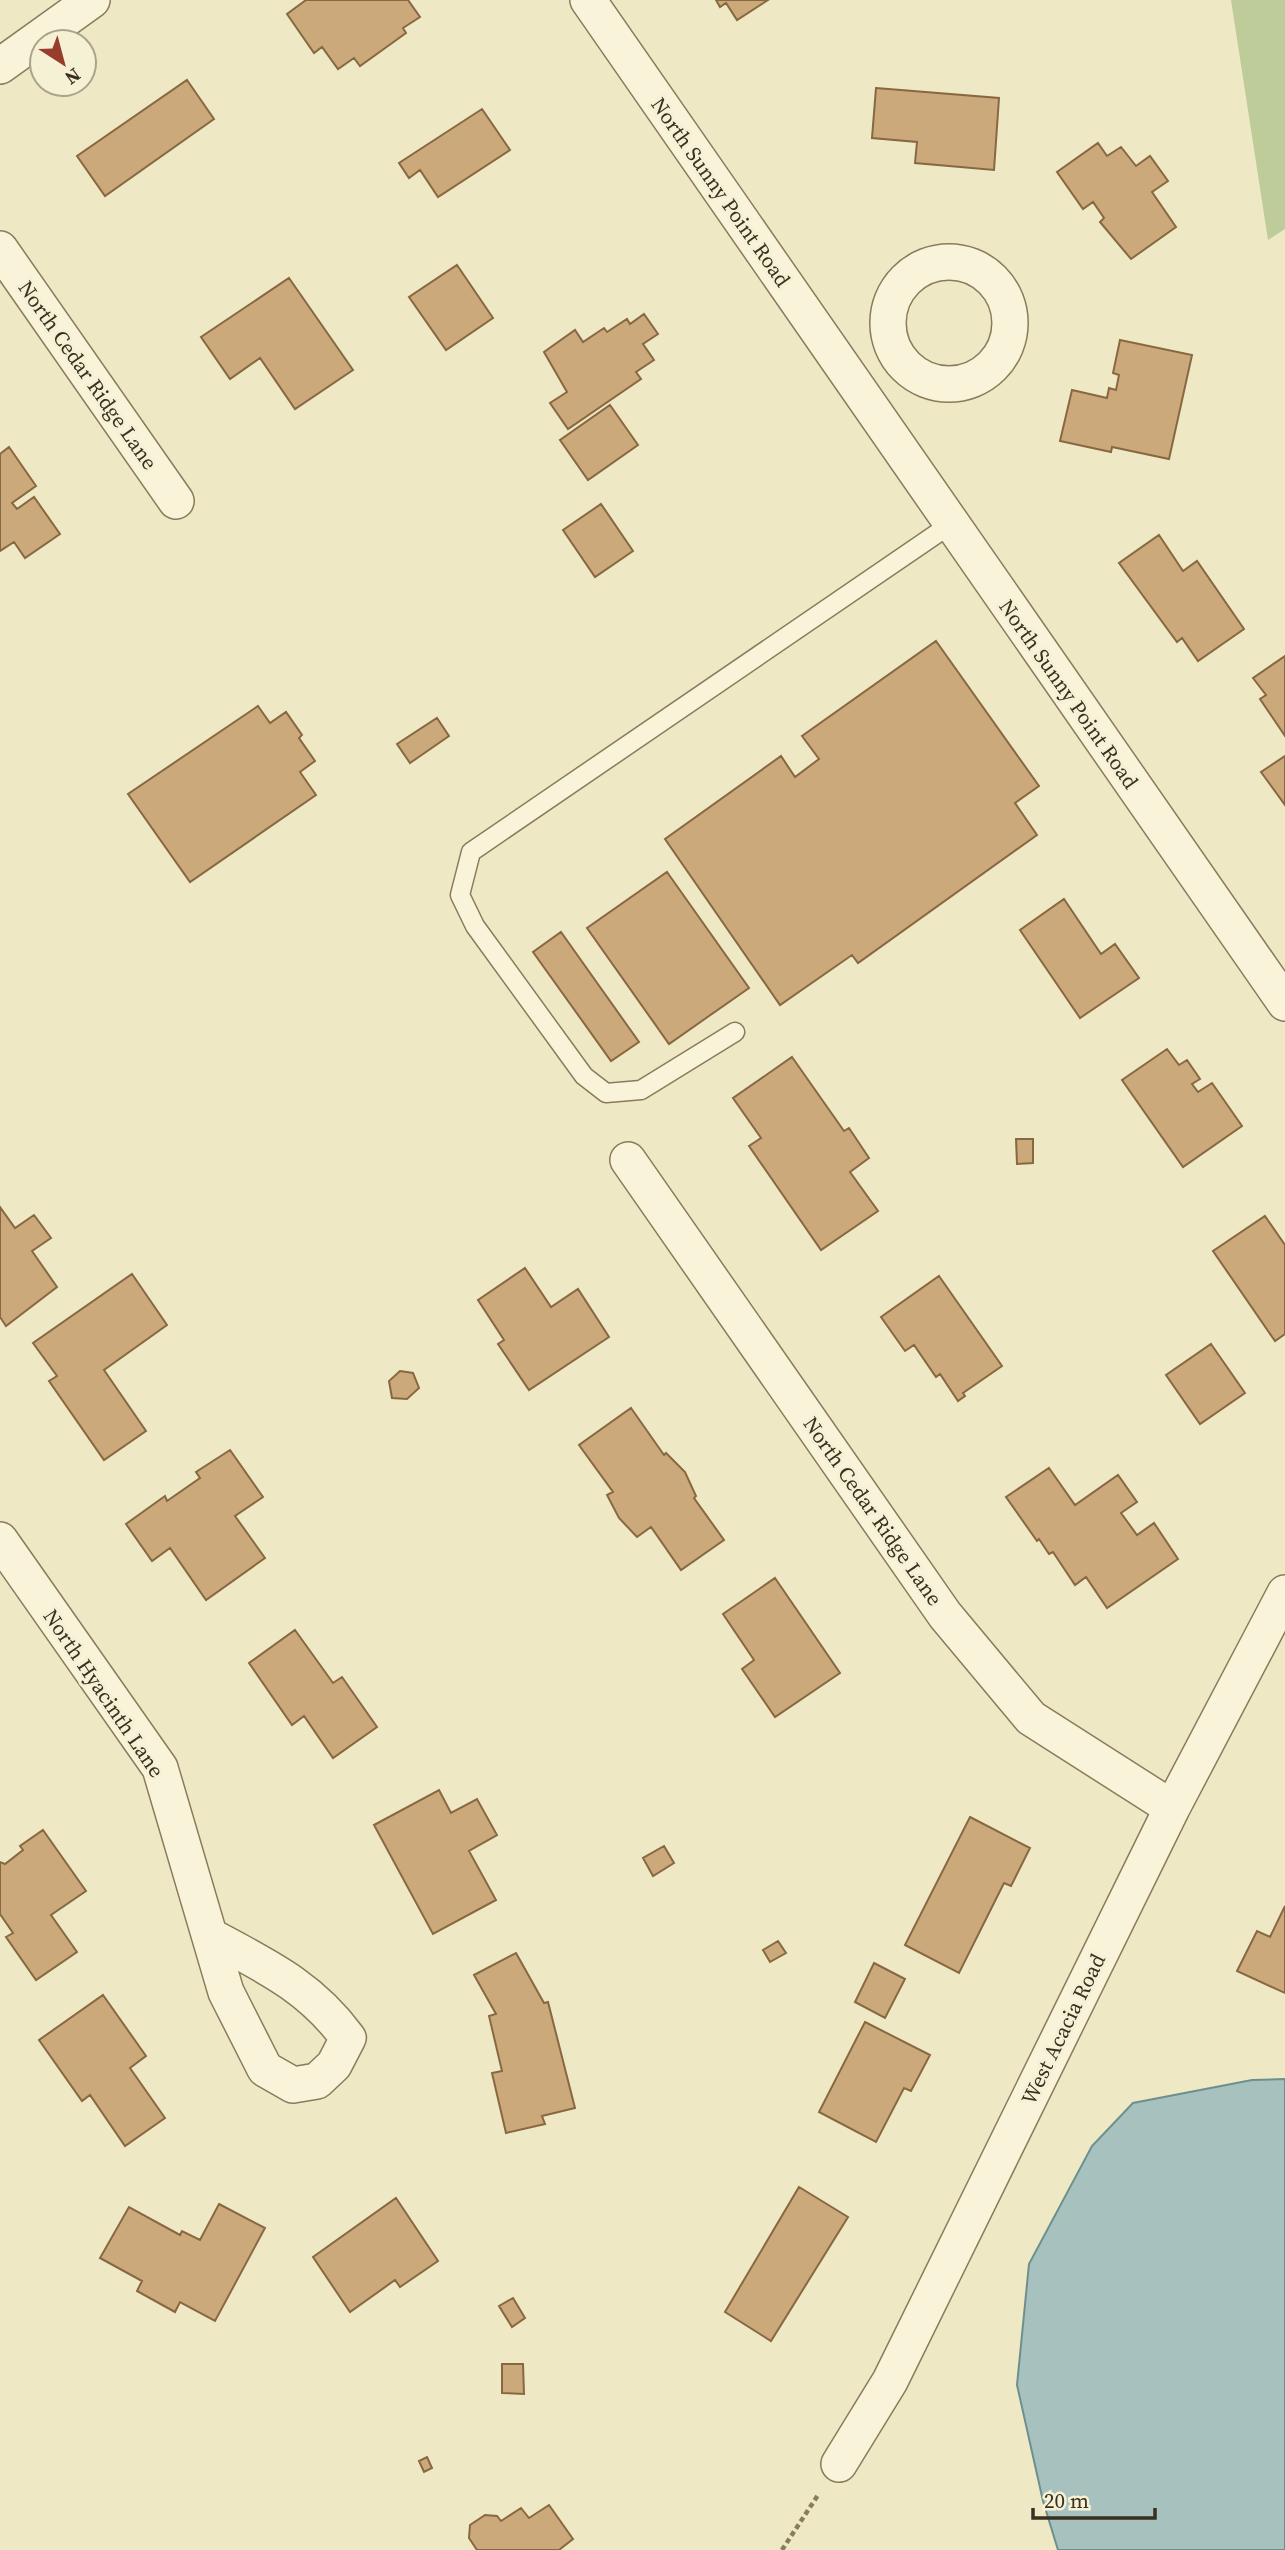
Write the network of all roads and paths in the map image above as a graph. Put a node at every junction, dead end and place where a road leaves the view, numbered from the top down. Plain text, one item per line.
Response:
1 (92, 0) edge
2 (588, 0) edge
3 (0, 66) edge
4 (0, 249) edge
5 (898, 357) dead end
6 (853, 385) junction
7 (176, 501) dead end
8 (951, 524) junction
9 (1285, 1003) edge
10 (735, 1032) dead end
11 (628, 1160) dead end
12 (0, 1540) edge
13 (1285, 1593) edge
14 (1172, 1808) junction
15 (212, 1937) dead end
16 (839, 2464) joint
17 (782, 2550) edge

1 - 3 street
2 - 6 street, North Sunny Point Road
4 - 7 street, North Cedar Ridge Lane
5 - 6 street
6 - 8 street, North Sunny Point Road
8 - 9 street, North Sunny Point Road
8 - 10 lane
11 - 14 street, North Cedar Ridge Lane
12 - 15 street, North Hyacinth Lane
13 - 14 street, West Acacia Road
14 - 16 street, West Acacia Road
16 - 17 path

